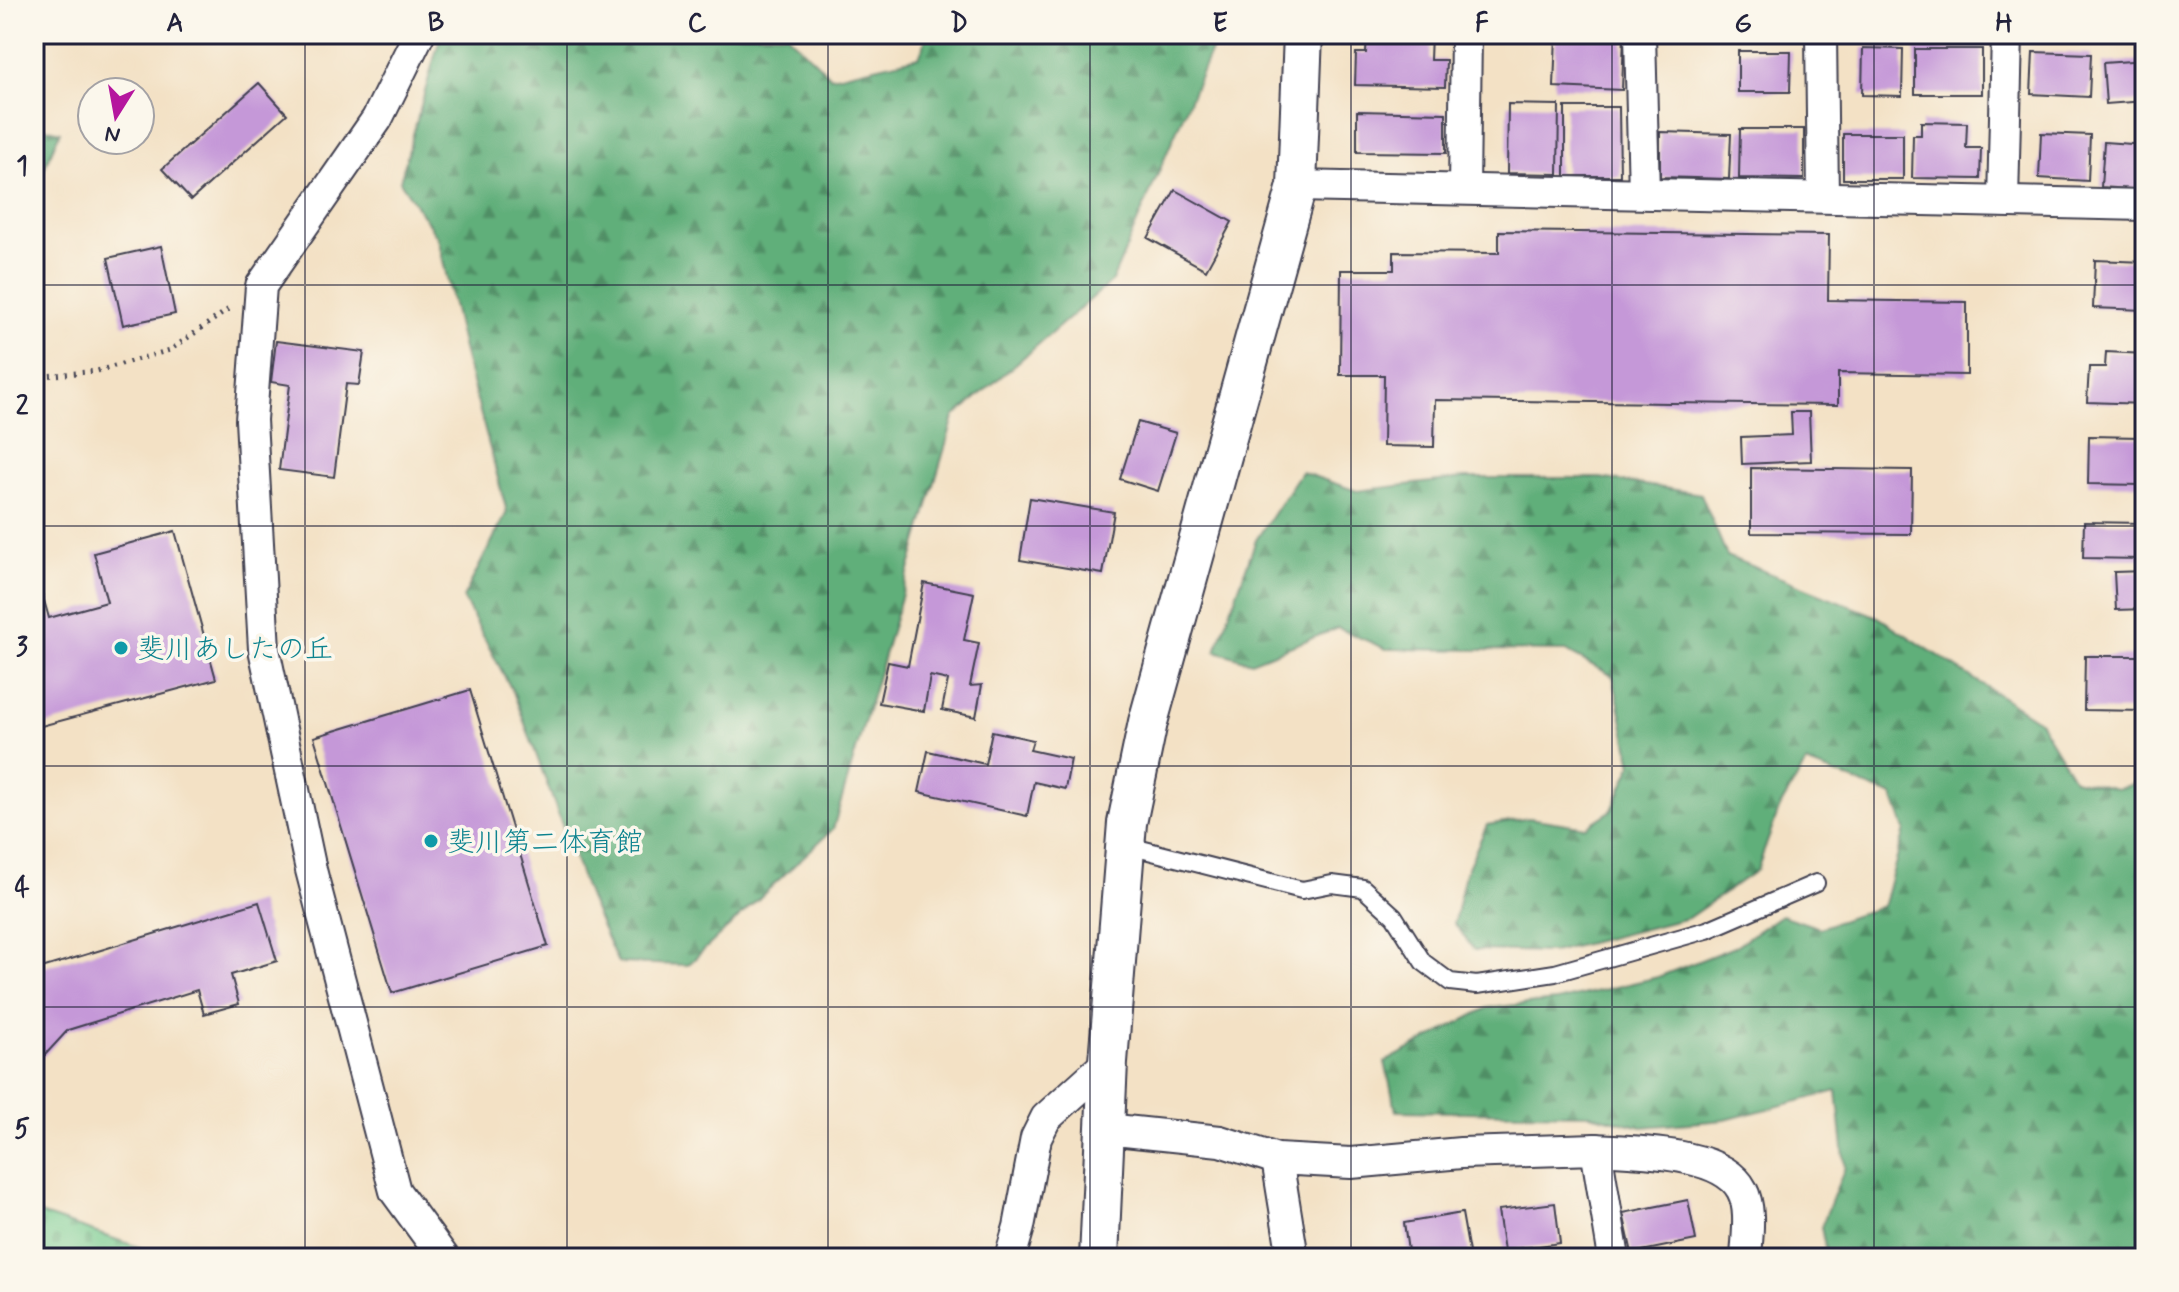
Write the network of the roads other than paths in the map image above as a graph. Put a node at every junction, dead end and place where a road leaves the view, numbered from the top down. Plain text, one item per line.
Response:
1 (419, 34) edge
2 (1303, 34) edge
3 (1466, 34) edge
4 (1640, 34) edge
5 (1821, 34) edge
6 (2007, 34) edge
7 (1297, 186) junction
8 (1464, 189) junction
9 (1644, 193) junction
10 (1823, 197) junction
11 (2003, 201) junction
12 (2145, 205) edge
13 (1125, 845) junction
14 (1816, 883) dead end
15 (1108, 1062) junction
16 (1106, 1129) junction
17 (1596, 1149) junction
18 (1277, 1159) junction
19 (444, 1258) edge
20 (1010, 1258) edge
21 (1099, 1258) edge
22 (1293, 1258) edge
23 (1614, 1258) edge
24 (1746, 1258) edge

1 - 19 street
2 - 7 street
3 - 8 street
4 - 9 street
5 - 10 street
6 - 11 street
7 - 8 street
7 - 13 street
8 - 9 street
9 - 10 street
10 - 11 street
11 - 12 street
13 - 14 lane
13 - 15 street
15 - 16 street
15 - 20 street
16 - 18 street
16 - 21 street
17 - 18 street
17 - 23 street
17 - 24 street
18 - 22 street

